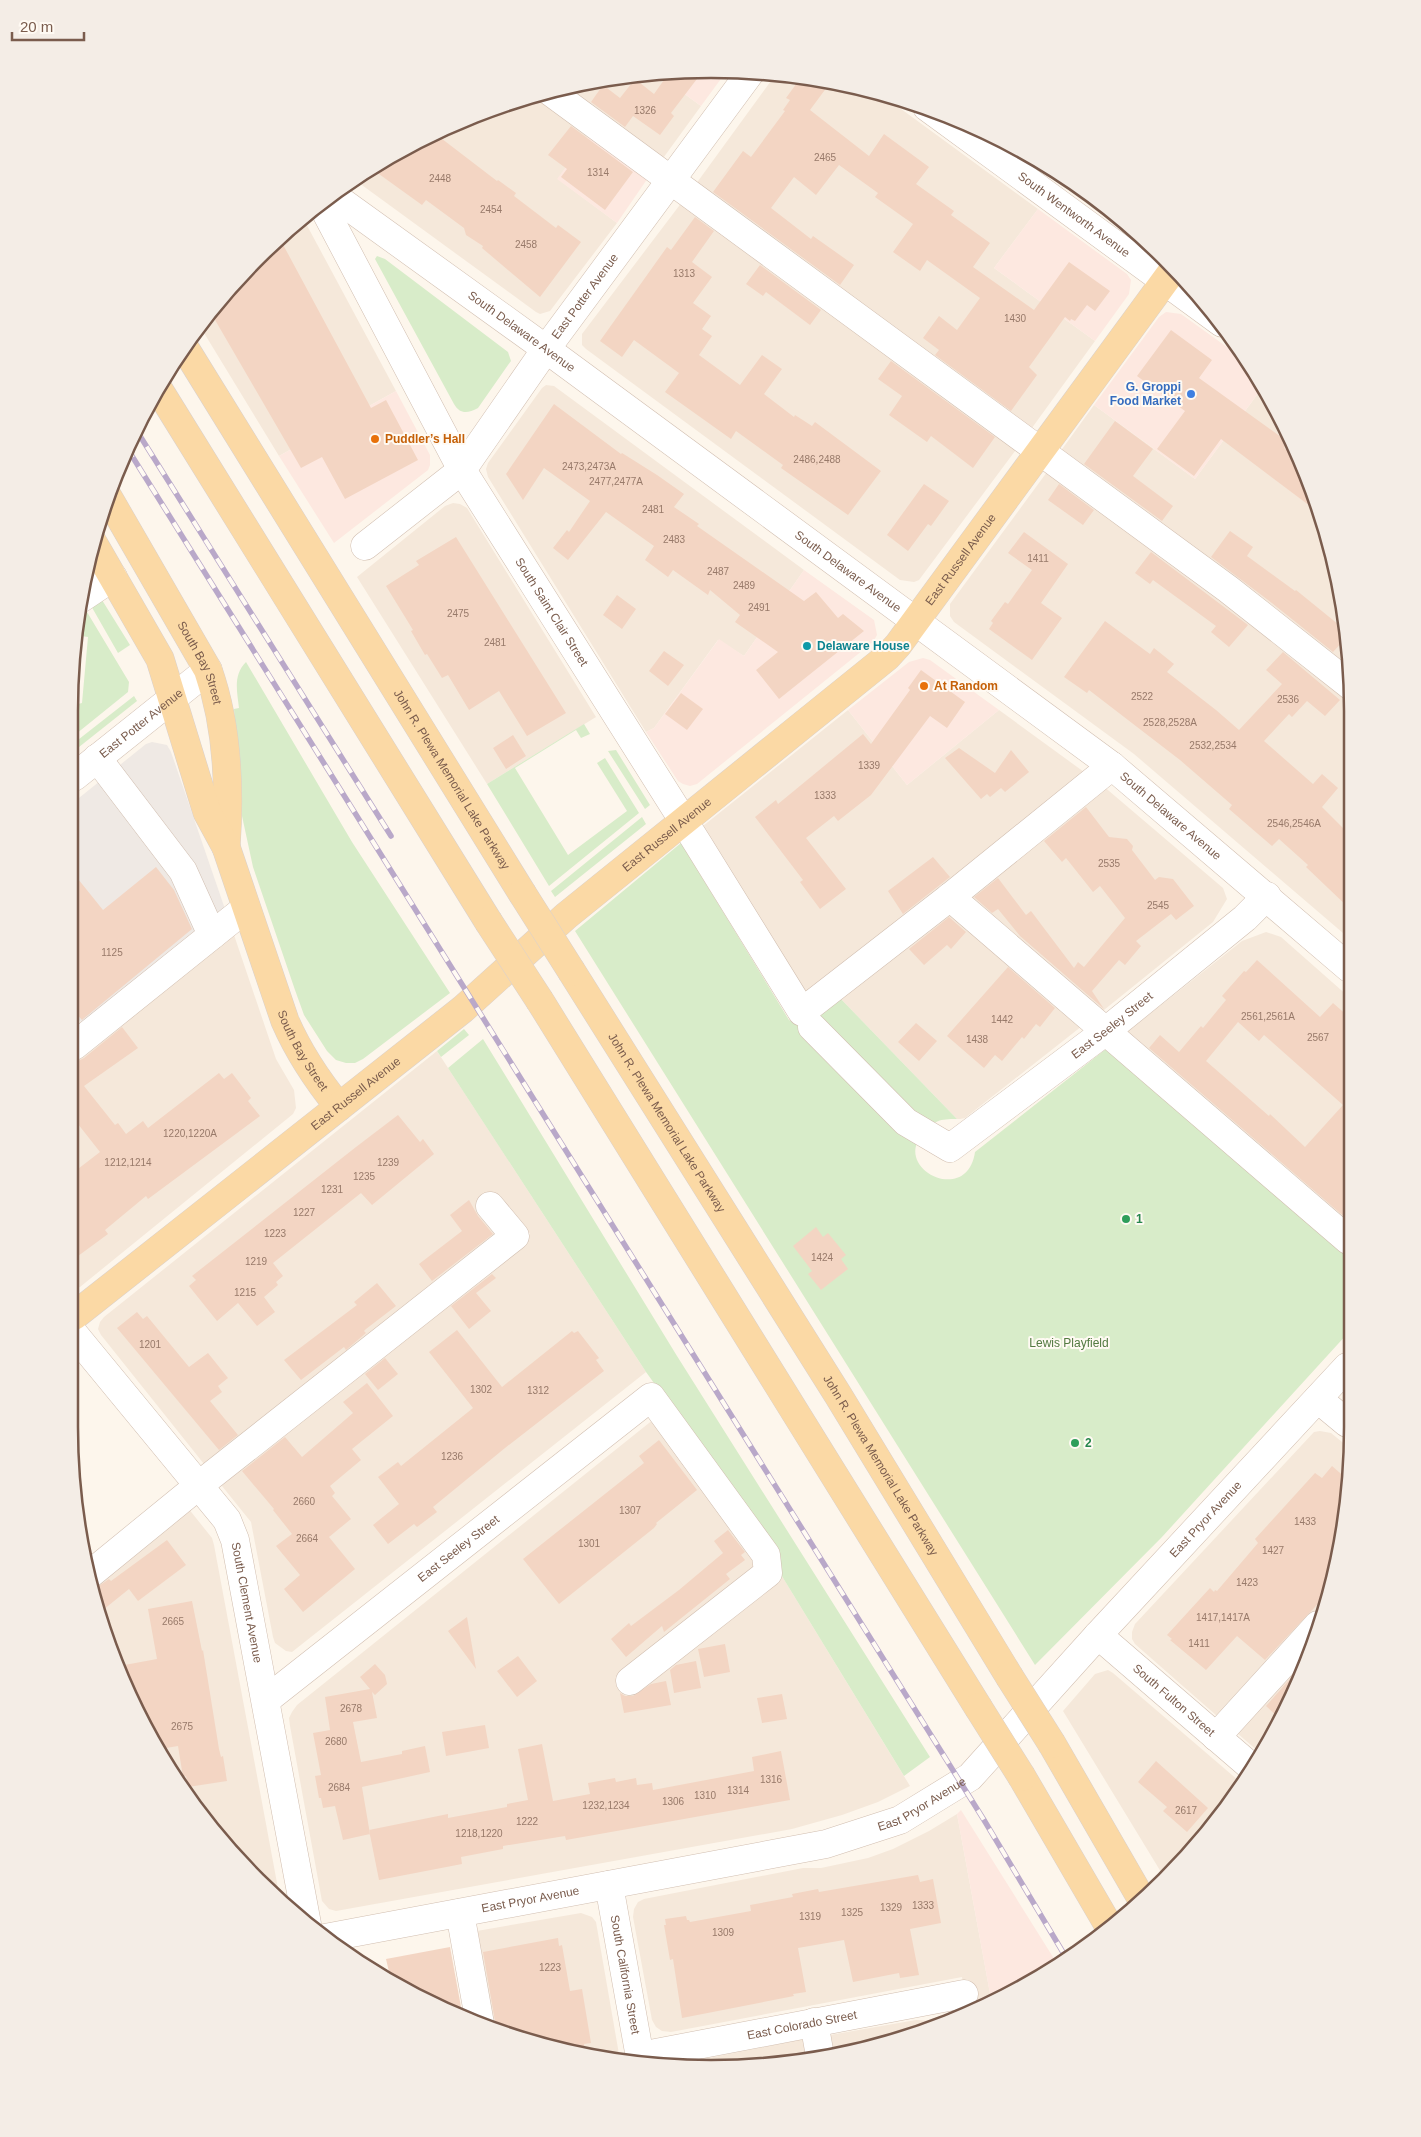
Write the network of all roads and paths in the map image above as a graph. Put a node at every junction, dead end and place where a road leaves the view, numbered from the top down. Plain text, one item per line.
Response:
1 (746, 79) edge
2 (557, 97) edge
3 (957, 128) edge
4 (671, 180) junction
5 (338, 199) edge
6 (324, 209) edge
7 (1168, 275) edge
8 (546, 349) junction
9 (188, 353) edge
10 (162, 394) edge
11 (1039, 450) junction
12 (462, 470) junction
13 (112, 504) edge
14 (365, 546) dead end
15 (98, 551) edge
16 (113, 577) junction
17 (89, 593) edge
18 (915, 620) junction
19 (208, 670) junction
20 (1343, 679) edge
21 (174, 698) junction
22 (97, 758) junction
23 (1112, 766) junction
24 (77, 775) edge
25 (683, 820) junction
26 (226, 847) junction
27 (1267, 896) junction
28 (950, 897) junction
29 (246, 908) junction
30 (212, 935) junction
31 (1344, 964) edge
32 (807, 1019) junction
33 (1106, 1031) junction
34 (77, 1044) edge
35 (339, 1107) junction
36 (950, 1148) joint
37 (490, 1206) dead end
38 (1344, 1237) edge
39 (77, 1314) edge
40 (77, 1338) edge
41 (1344, 1370) edge
42 (1318, 1399) junction
43 (1344, 1421) edge
44 (198, 1486) junction
45 (95, 1570) edge
46 (1098, 1634) junction
47 (1307, 1637) edge
48 (630, 1682) dead end
49 (266, 1700) junction
50 (1216, 1737) junction
51 (1246, 1763) edge
52 (610, 1885) junction
53 (1138, 1893) edge
54 (305, 1912) edge
55 (460, 1913) junction
56 (1106, 1921) edge
57 (335, 1936) edge
58 (964, 1994) dead end
59 (478, 2015) edge
60 (814, 2022) junction
61 (819, 2050) edge
62 (640, 2055) edge
63 (656, 2057) edge

1 - 4 street, East Potter Avenue
2 - 4 street
3 - 7 street, South Wentworth Avenue
4 - 8 street, East Potter Avenue
4 - 11 street
5 - 8 street, South Delaware Avenue
6 - 12 street, South Saint Clair Street
7 - 11 main road, East Russell Avenue
8 - 12 street, East Potter Avenue
8 - 18 street, South Delaware Avenue
9 - 53 main road, John R. Plewa Memorial Lake Parkway, bridge
10 - 56 main road, bridge
11 - 18 main road, East Russell Avenue
11 - 20 street
12 - 14 street, East Potter Avenue
12 - 25 street, South Saint Clair Street
13 - 19 main road, South Bay Street
15 - 16 main road, South Bay Street
16 - 17 street
16 - 21 main road, South Bay Street
18 - 23 street, South Delaware Avenue
18 - 25 main road, East Russell Avenue
19 - 21 street, East Potter Avenue
19 - 26 main road, South Bay Street
21 - 22 street, East Potter Avenue
21 - 26 main road, South Bay Street
22 - 24 street, East Potter Avenue
22 - 30 street
23 - 27 street, South Delaware Avenue
23 - 28 street
25 - 32 street, South Saint Clair Street
25 - 35 main road, East Russell Avenue
26 - 29 main road, South Bay Street
27 - 31 street, South Delaware Avenue
27 - 33 street, East Seeley Street
28 - 32 street
28 - 33 street
29 - 30 street
29 - 35 main road, South Bay Street
30 - 34 street
32 - 36 street, South Saint Clair Street
33 - 36 street, East Seeley Street
33 - 38 street
35 - 39 main road, East Russell Avenue
37 - 44 street
40 - 44 street, South Clement Avenue
41 - 42 street, East Pryor Avenue
42 - 43 street
42 - 46 street, East Pryor Avenue
44 - 45 street
44 - 49 street, South Clement Avenue
46 - 50 street, South Fulton Street
46 - 52 street, East Pryor Avenue
47 - 50 street
48 - 49 street, East Seeley Street
49 - 54 street, South Clement Avenue
50 - 51 street, South Fulton Street
52 - 55 street, East Pryor Avenue
52 - 62 street, South California Street
55 - 57 street, East Pryor Avenue
55 - 59 street
58 - 60 street, East Colorado Street
60 - 61 street
60 - 63 street, East Colorado Street

